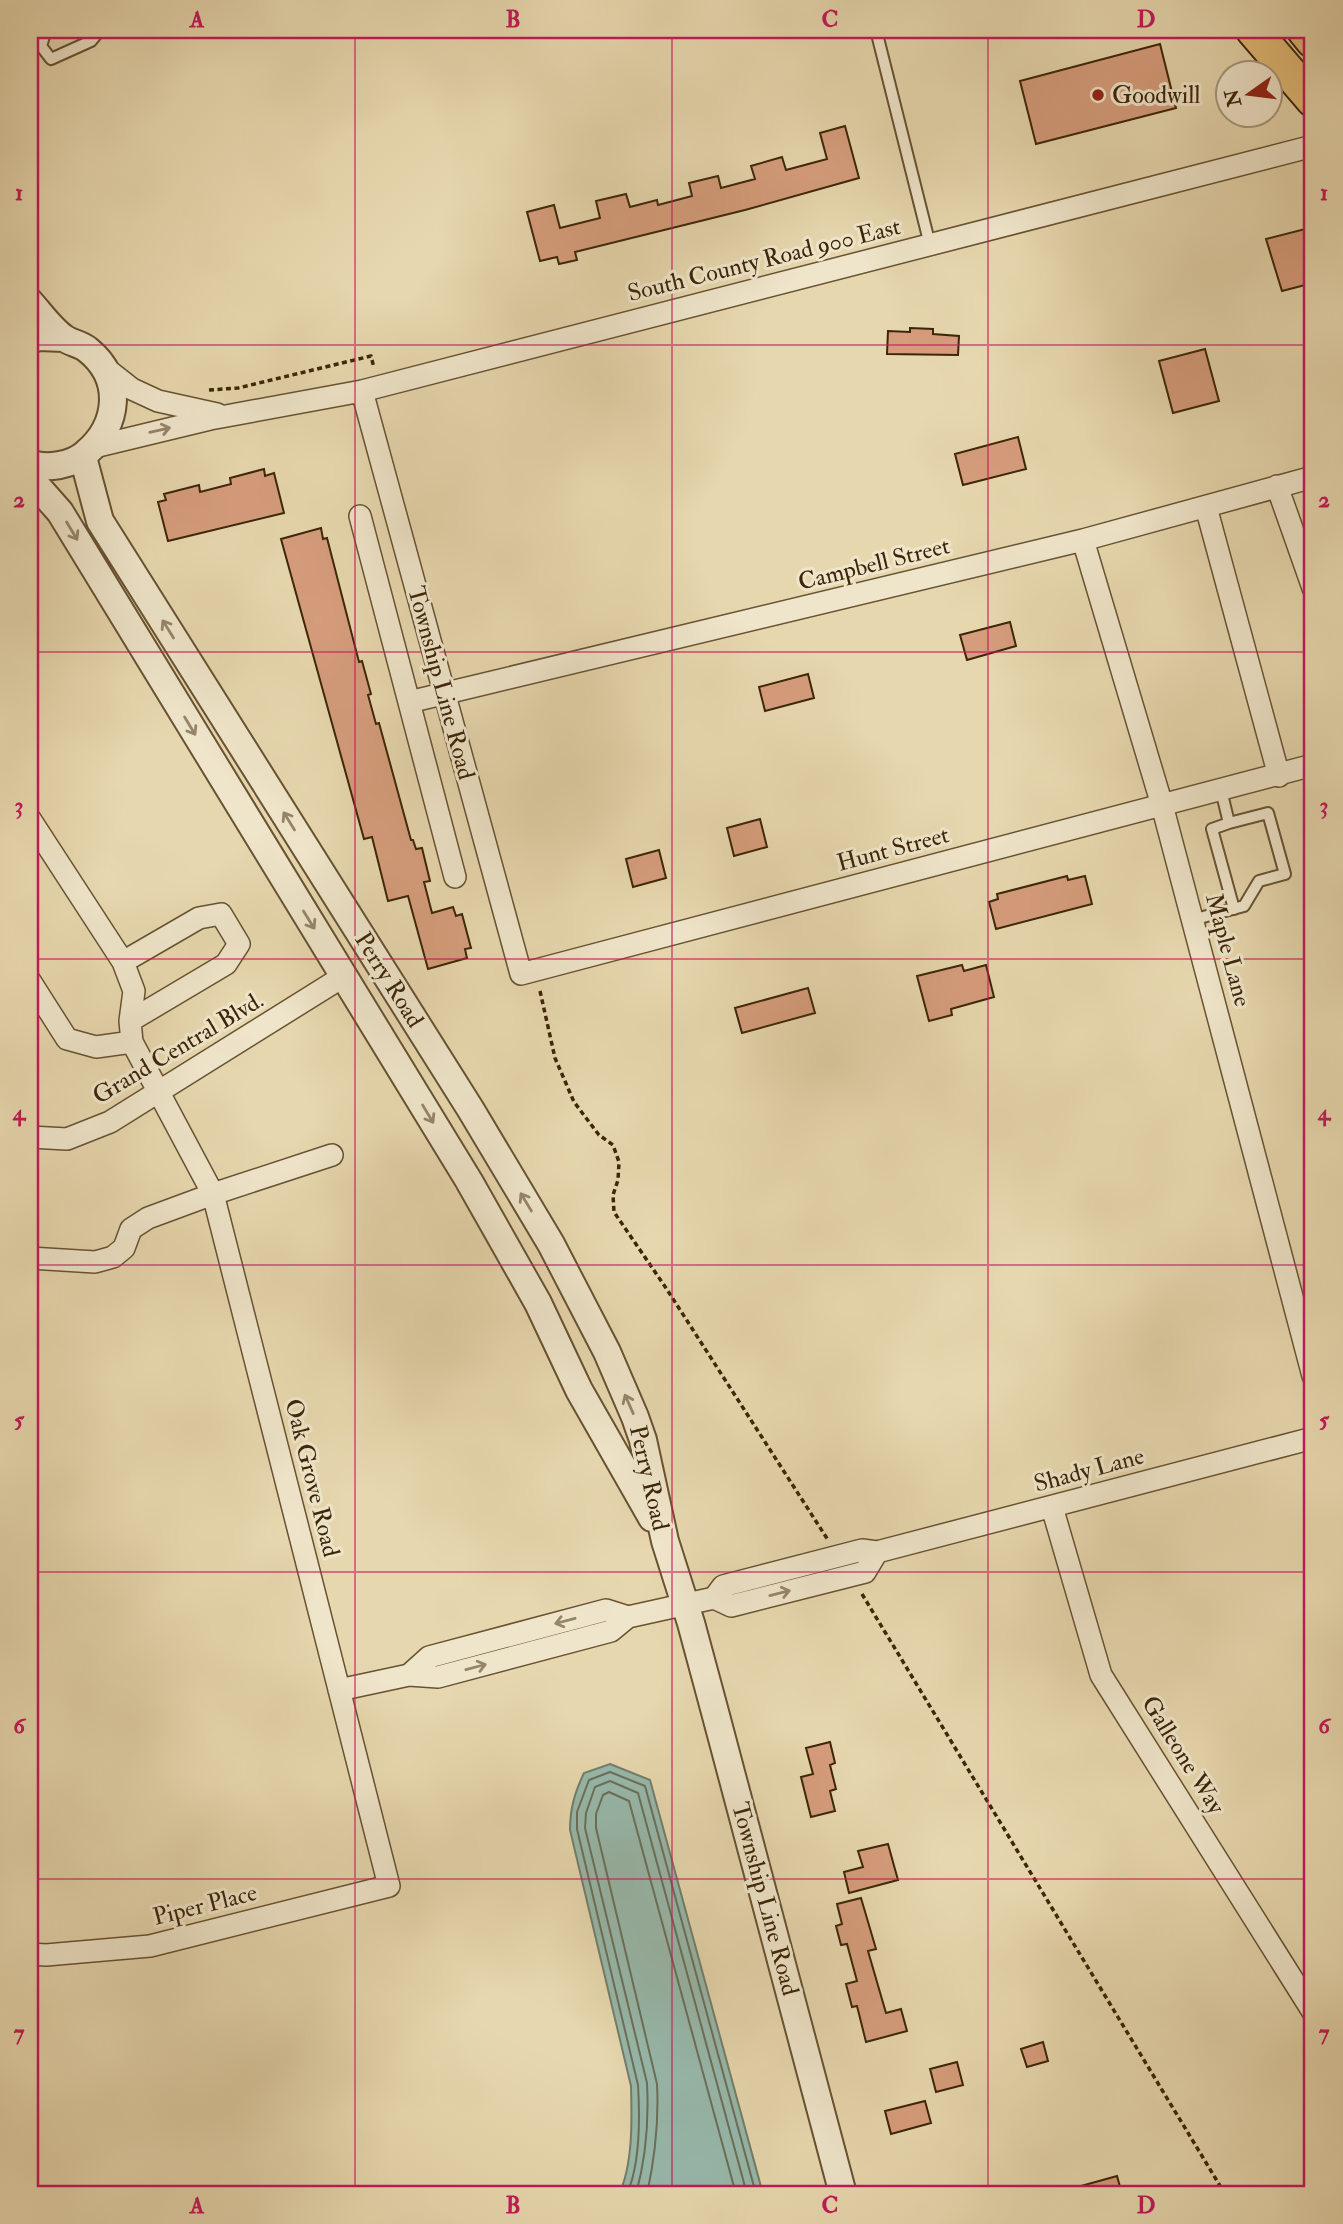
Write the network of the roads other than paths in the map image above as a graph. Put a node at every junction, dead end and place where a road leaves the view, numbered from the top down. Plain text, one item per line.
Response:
1 (46, 30) edge
2 (100, 30) edge
3 (876, 30) edge
4 (1252, 30) edge
5 (1304, 30) edge
6 (1313, 41) edge
7 (1313, 100) edge
8 (1313, 146) edge
9 (930, 245) junction
10 (30, 302) edge
11 (64, 338) junction
12 (30, 340) edge
13 (104, 367) junction
14 (362, 391) junction
15 (226, 416) junction
16 (88, 452) junction
17 (30, 463) edge
18 (1313, 477) edge
19 (30, 478) edge
20 (1278, 486) junction
21 (1206, 507) junction
22 (360, 516) dead end
23 (1083, 540) junction
24 (1313, 588) edge
25 (445, 695) junction
26 (409, 702) junction
27 (1313, 765) edge
28 (1279, 776) junction
29 (1221, 790) junction
30 (1162, 806) junction
31 (30, 819) edge
32 (1229, 823) junction
33 (455, 877) dead end
34 (1234, 909) junction
35 (1192, 919) junction
36 (124, 962) junction
37 (521, 974) joint
38 (344, 976) junction
39 (30, 981) edge
40 (131, 1031) junction
41 (160, 1091) junction
42 (30, 1137) edge
43 (332, 1155) dead end
44 (213, 1194) junction
45 (30, 1258) edge
46 (1313, 1376) edge
47 (1313, 1438) edge
48 (1052, 1507) junction
49 (665, 1541) junction
50 (877, 1552) junction
51 (714, 1598) junction
52 (685, 1605) junction
53 (339, 1690) junction
54 (389, 1886) joint
55 (30, 1954) edge
56 (1313, 2012) edge
57 (843, 2194) edge

1 - 2 lane
3 - 9 lane
4 - 7 main road
5 - 6 main road
8 - 9 street, South County Road 900 East
9 - 14 street, South County Road 900 East
10 - 11 street
11 - 12 street
11 - 13 street
13 - 15 street, South County Road 900 East
13 - 16 street
14 - 15 street, South County Road 900 East
14 - 25 street, Township Line Road
16 -> 15 street, South County Road 900 East
16 - 17 street
49 -> 16 street, Perry Road
18 - 20 street, Campbell Street
19 -> 38 street, Perry Road
20 - 21 street, Campbell Street
20 - 24 street
21 - 23 street, Campbell Street
21 - 28 street
22 - 26 street
23 - 25 street, Campbell Street
23 - 30 street, Maple Lane
25 - 26 street, Campbell Street
25 - 37 street, Township Line Road
26 - 33 street
27 - 28 street, Hunt Street
28 - 29 street, Hunt Street
29 - 30 street, Hunt Street
29 - 32 lane
30 - 35 street, Maple Lane
30 - 37 street, Hunt Street
31 - 36 street
32 - 34 lane
32 - 34 lane
34 - 35 lane
35 - 46 street, Maple Lane
36 - 40 street
36 - 40 street
38 - 41 street, Grand Central Blvd.
38 -> 49 street, Perry Road
39 - 40 street
40 - 41 street, Oak Grove Road
41 - 42 street, Grand Central Blvd.
41 - 44 street, Oak Grove Road
43 - 44 street
44 - 45 street
44 - 53 street, Oak Grove Road
47 - 48 street, Shady Lane
48 - 50 street, Shady Lane
48 - 56 street, Galleone Way
49 - 52 street, Township Line Road
50 - 51 street, Shady Lane
51 -> 50 street, Shady Lane
51 - 52 street, Shady Lane
52 - 53 street
52 - 57 street, Township Line Road
53 - 54 street, Oak Grove Road
54 - 55 street, Piper Place

